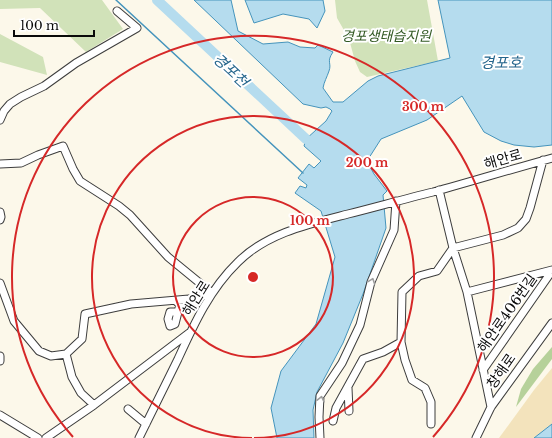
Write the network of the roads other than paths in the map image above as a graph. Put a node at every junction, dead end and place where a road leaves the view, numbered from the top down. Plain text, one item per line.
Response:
1 (117, 11) dead end
2 (0, 120) edge
3 (552, 158) edge
4 (543, 160) junction
5 (0, 164) edge
6 (439, 190) junction
7 (394, 202) junction
8 (0, 212) edge
9 (0, 220) edge
10 (453, 248) junction
11 (552, 270) edge
12 (0, 283) edge
13 (467, 292) junction
14 (212, 293) junction
15 (176, 300) junction
16 (178, 312) dead end
17 (552, 323) edge
18 (191, 331) junction
19 (401, 342) junction
20 (66, 354) junction
21 (0, 356) edge
22 (0, 361) edge
23 (483, 370) junction
24 (348, 388) junction
25 (94, 405) junction
26 (491, 407) junction
27 (128, 409) dead end
28 (349, 412) dead end
29 (0, 415) edge
30 (333, 422) dead end
31 (146, 424) junction
32 (431, 424) dead end
33 (38, 438) edge
34 (46, 438) edge
35 (139, 438) edge
36 (320, 438) edge
37 (476, 438) edge

1 - 2 street
3 - 4 street, 해안로
4 - 6 street, 해안로
4 - 10 street
5 - 14 street
6 - 7 street, 해안로
6 - 10 street, 해안로406번길
7 - 14 street, 해안로
36 -> 7 street
8 - 9 street
10 - 13 street, 해안로406번길
10 - 19 street
11 - 13 street, 해안로406번길
11 - 23 street, 해안로406번길
12 - 20 street
13 - 23 street, 해안로406번길
14 - 15 street
14 - 18 street, 해안로
15 - 16 street
15 - 20 street
17 - 26 street, 창해로
18 - 25 street
18 - 31 street, 해안로
19 - 24 street
19 - 32 street
20 - 25 street
21 - 22 street
23 - 26 street, 해안로406번길
24 - 28 street
24 - 30 street
25 - 34 street
26 - 37 street, 창해로
27 - 31 street
29 - 33 street
31 - 35 street, 해안로

